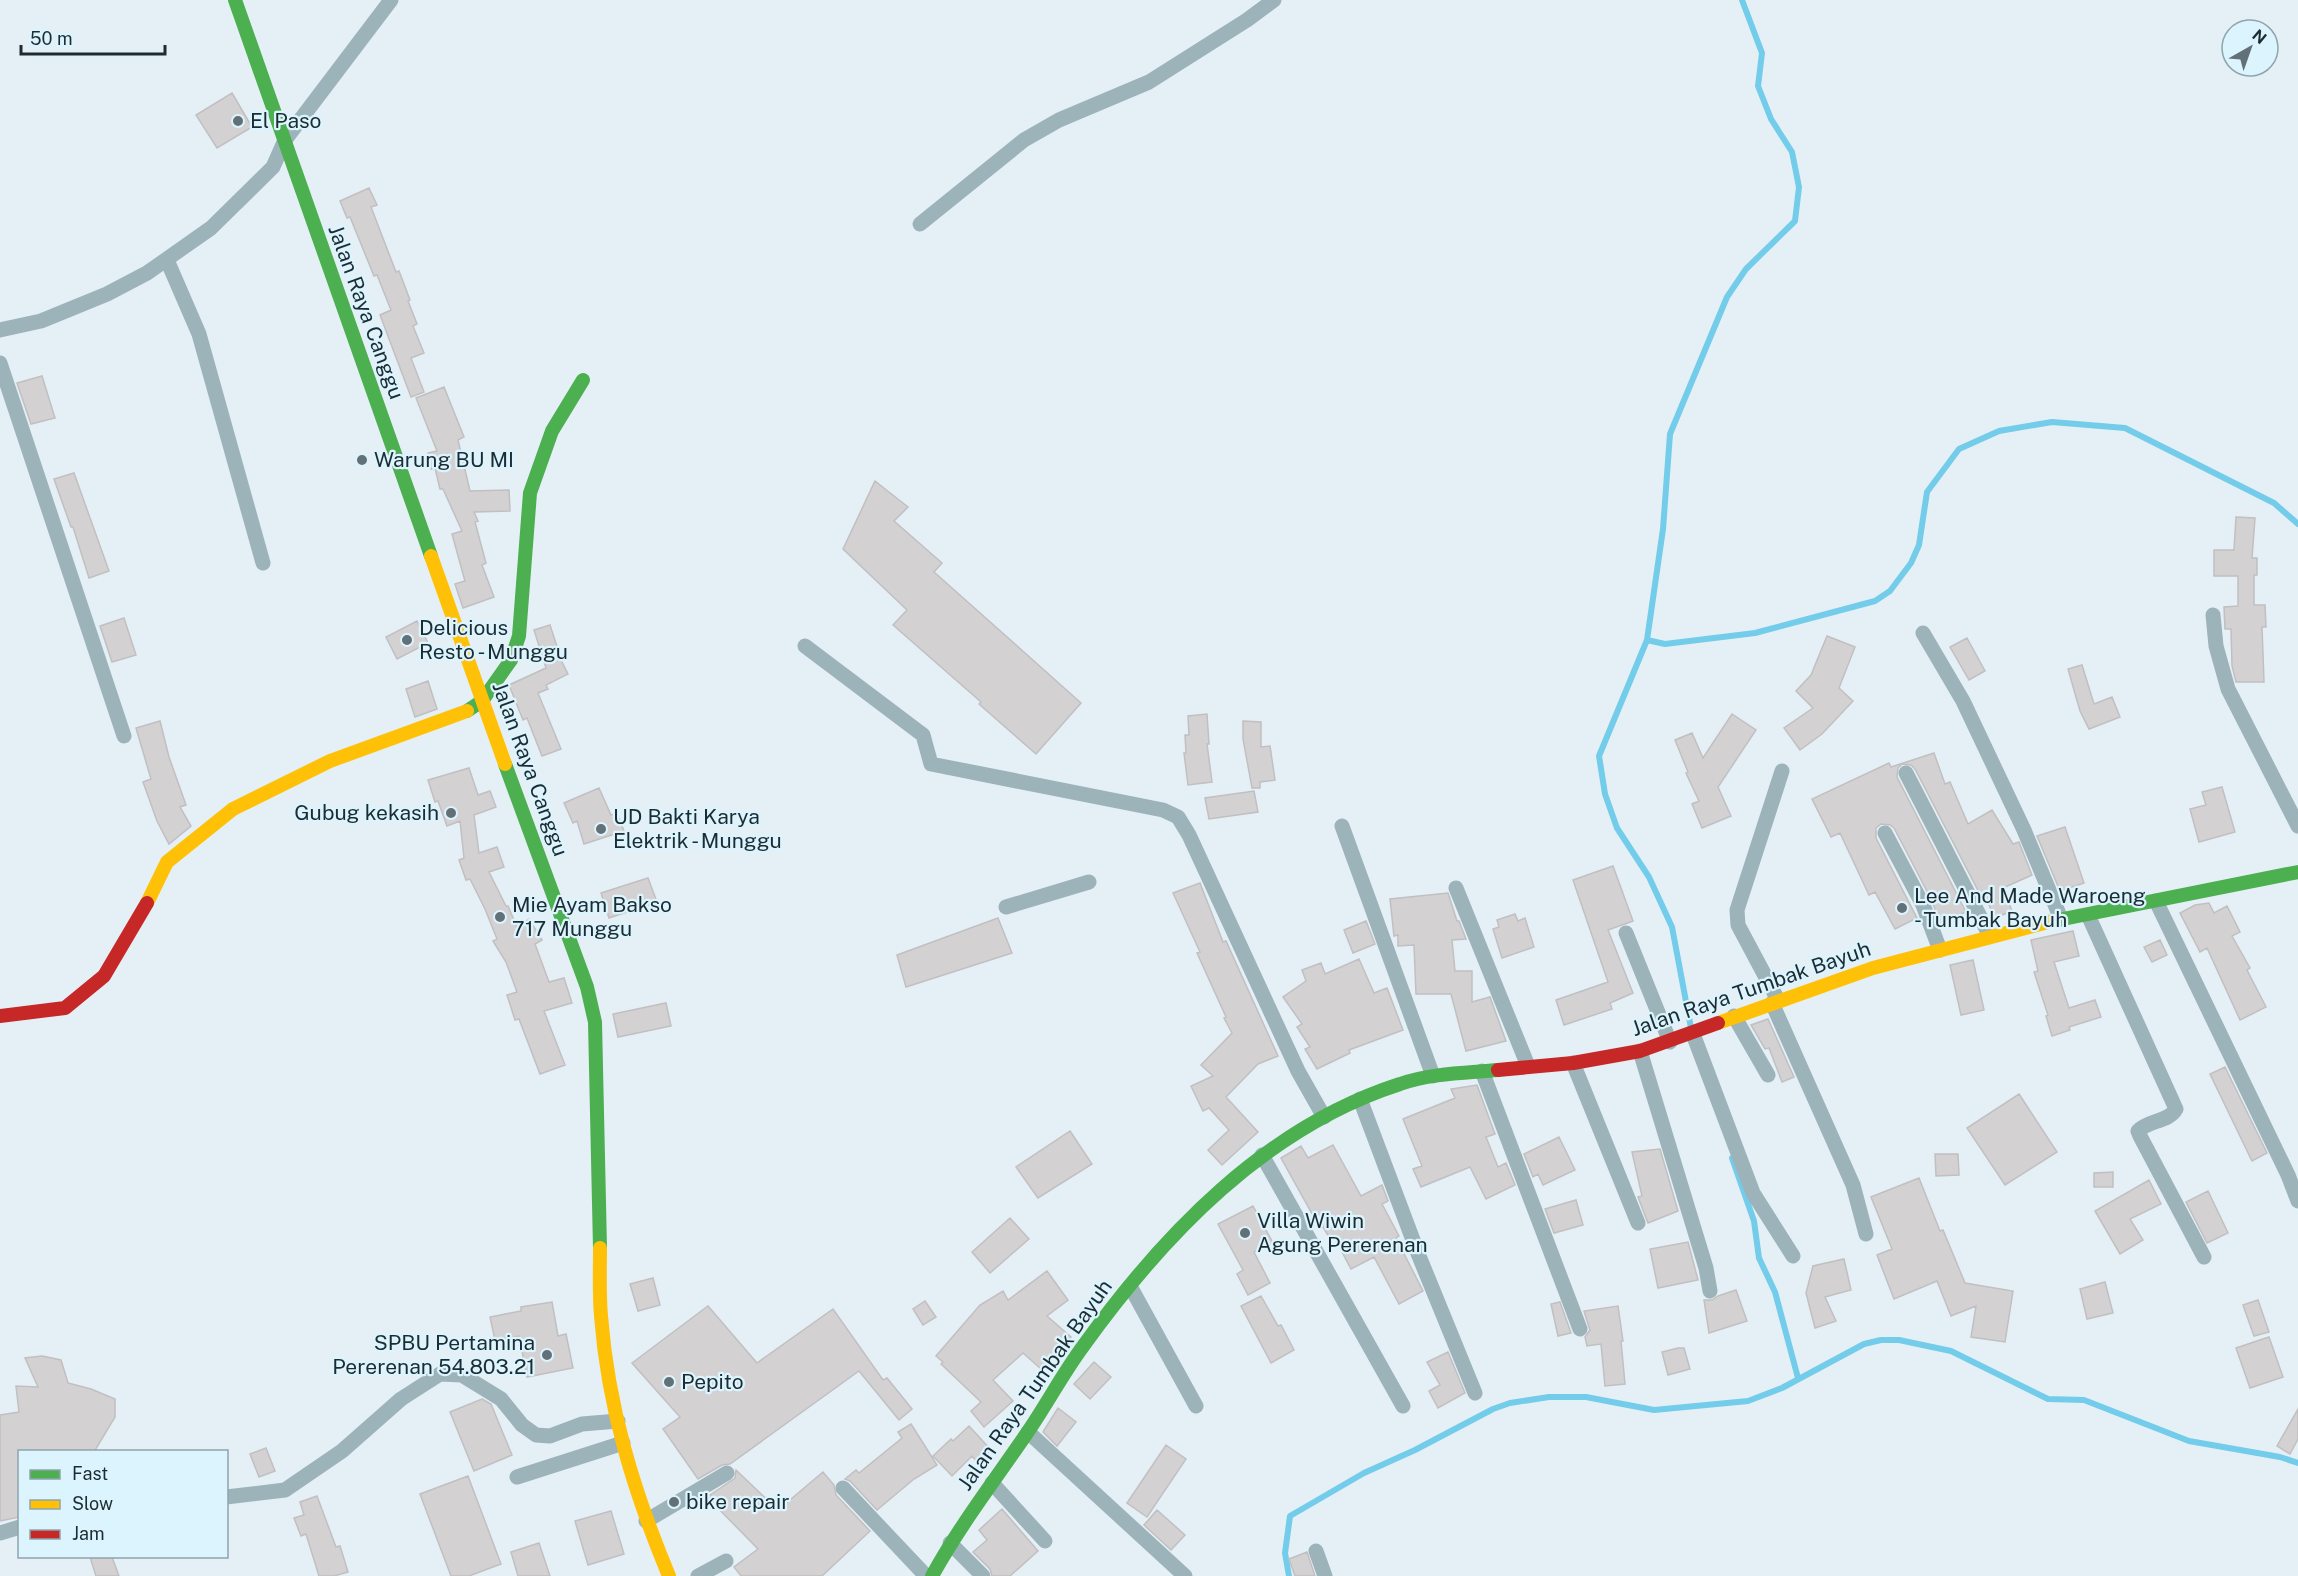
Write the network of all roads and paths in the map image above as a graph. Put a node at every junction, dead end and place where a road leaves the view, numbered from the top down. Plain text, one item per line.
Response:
1 (235, 0) edge
2 (391, 0) edge
3 (1274, 0) edge
4 (285, 140) junction
5 (920, 224) dead end
6 (166, 260) junction
7 (0, 330) edge
8 (0, 363) edge
9 (583, 380) dead end
10 (263, 563) dead end
11 (2213, 615) dead end
12 (1923, 633) dead end
13 (805, 645) dead end
14 (482, 700) junction
15 (124, 736) dead end
16 (1782, 771) dead end
17 (1906, 773) dead end
18 (1342, 826) dead end
19 (2298, 826) edge
20 (1885, 833) dead end
21 (2298, 872) edge
22 (1089, 882) dead end
23 (1456, 888) dead end
24 (2157, 901) junction
25 (1006, 907) dead end
26 (2088, 915) junction
27 (2061, 919) junction
28 (1626, 933) dead end
29 (1990, 936) junction
30 (1940, 950) junction
31 (1775, 1002) junction
32 (0, 1016) edge
33 (1734, 1016) junction
34 (1681, 1038) junction
35 (1640, 1051) junction
36 (1573, 1063) junction
37 (1528, 1066) junction
38 (1482, 1071) junction
39 (1768, 1075) dead end
40 (1433, 1076) junction
41 (1360, 1099) junction
42 (1324, 1117) junction
43 (1262, 1155) junction
44 (2298, 1201) edge
45 (1638, 1223) dead end
46 (1866, 1234) dead end
47 (1793, 1256) dead end
48 (2204, 1257) dead end
49 (1130, 1286) junction
50 (1710, 1291) dead end
51 (1580, 1329) dead end
52 (1475, 1393) dead end
53 (1196, 1406) dead end
54 (1403, 1407) dead end
55 (618, 1421) junction
56 (1028, 1432) junction
57 (623, 1443) junction
58 (727, 1473) dead end
59 (518, 1477) dead end
60 (992, 1483) junction
61 (843, 1488) dead end
62 (228, 1497) edge
63 (646, 1521) junction
64 (18, 1528) edge
65 (0, 1533) edge
66 (1045, 1541) dead end
67 (950, 1543) junction
68 (1316, 1551) dead end
69 (726, 1561) dead end
70 (669, 1576) edge
71 (698, 1576) edge
72 (926, 1576) edge
73 (932, 1576) edge
74 (983, 1576) edge
75 (1185, 1576) edge
76 (1325, 1576) edge

1 - 4 street, Jalan Raya Canggu
2 - 4 street
3 - 5 street
4 - 6 street
4 - 14 street, Jalan Raya Canggu
6 - 7 street
6 - 10 street
8 - 15 street
9 - 14 street
11 - 19 street
12 - 27 street
13 - 42 street
14 - 32 street
14 - 55 street, Jalan Raya Canggu
16 - 31 street
17 - 29 street
18 - 40 street
20 - 30 street
21 - 24 street, Jalan Raya Tumbak Bayuh
22 - 25 street
23 - 37 street
24 - 26 street, Jalan Raya Tumbak Bayuh
24 - 44 street
26 - 27 street, Jalan Raya Tumbak Bayuh
26 - 48 street
27 - 29 street, Jalan Raya Tumbak Bayuh
28 - 34 street
29 - 30 street, Jalan Raya Tumbak Bayuh
30 - 31 street, Jalan Raya Tumbak Bayuh
31 - 33 street, Jalan Raya Tumbak Bayuh
31 - 46 street
33 - 34 street, Jalan Raya Tumbak Bayuh
33 - 39 street
34 - 35 street, Jalan Raya Tumbak Bayuh
34 - 47 street
35 - 36 street, Jalan Raya Tumbak Bayuh
35 - 50 street
36 - 37 street, Jalan Raya Tumbak Bayuh
36 - 45 street
37 - 38 street, Jalan Raya Tumbak Bayuh
38 - 40 street, Jalan Raya Tumbak Bayuh
38 - 51 street
40 - 41 street, Jalan Raya Tumbak Bayuh
41 - 42 street, Jalan Raya Tumbak Bayuh
41 - 52 street
42 - 43 street, Jalan Raya Tumbak Bayuh
43 - 49 street, Jalan Raya Tumbak Bayuh
43 - 54 street
49 - 53 street
49 - 56 street, Jalan Raya Tumbak Bayuh
55 - 57 street, Jalan Raya Canggu
55 - 62 street
56 - 60 street, Jalan Raya Tumbak Bayuh
56 - 75 street
57 - 59 street
57 - 63 street, Jalan Raya Canggu
58 - 63 street
60 - 66 street
60 - 67 street, Jalan Raya Tumbak Bayuh
61 - 72 street
63 - 70 street, Jalan Raya Canggu
64 - 65 street
67 - 73 street, Jalan Raya Tumbak Bayuh
67 - 74 street
68 - 76 street
69 - 71 street

